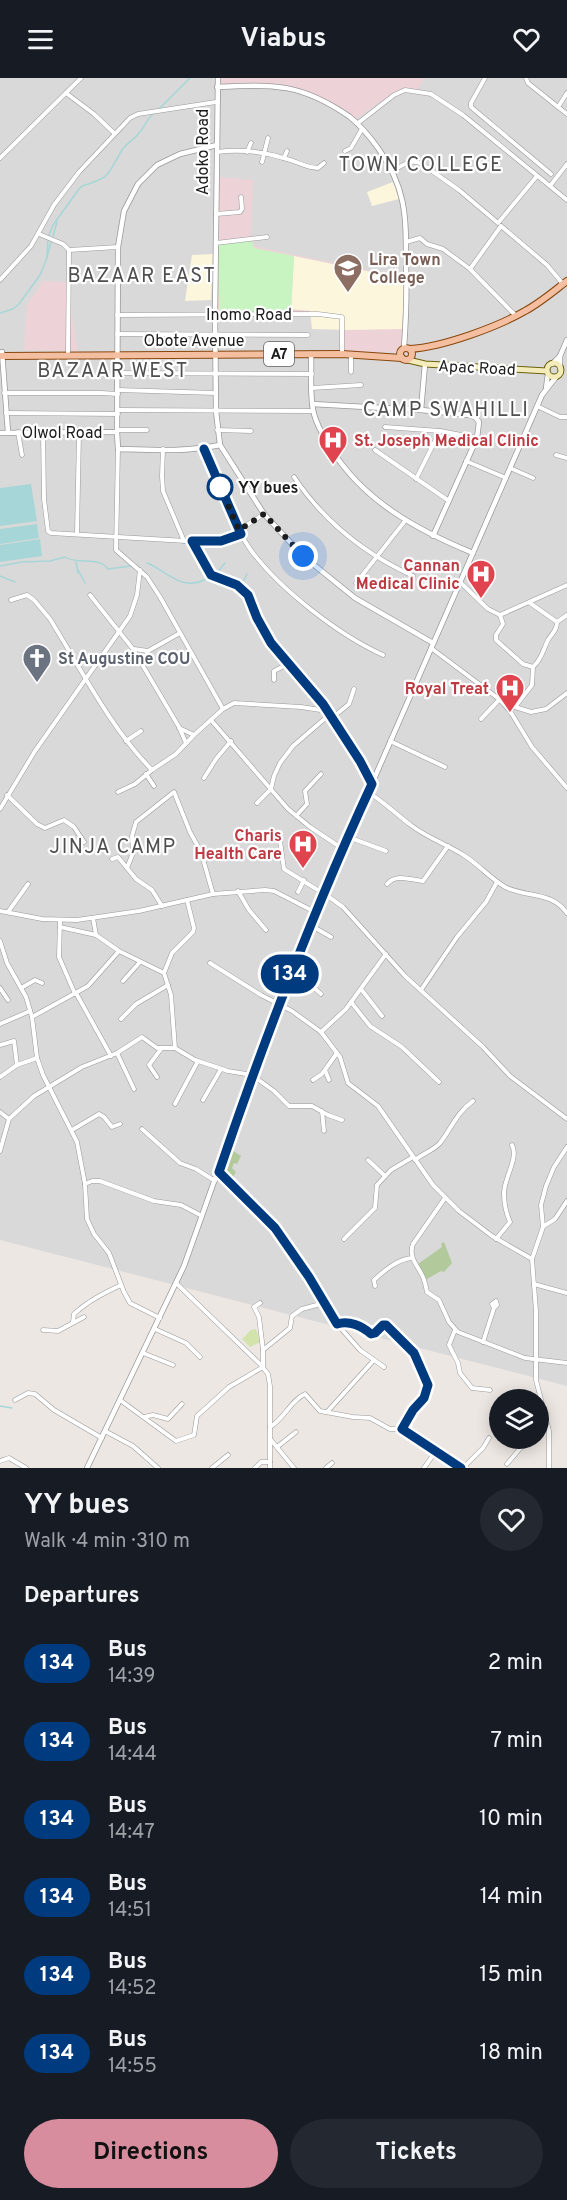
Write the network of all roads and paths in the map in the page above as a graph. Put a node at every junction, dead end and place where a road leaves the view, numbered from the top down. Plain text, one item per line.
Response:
1 (81, 78) edge
2 (218, 78) edge
3 (485, 78) edge
4 (526, 78) edge
5 (217, 87) junction
6 (66, 93) junction
7 (567, 93) edge
8 (216, 102) junction
9 (558, 107) junction
10 (567, 114) edge
11 (358, 123) junction
12 (363, 129) junction
13 (114, 134) junction
14 (268, 138) dead end
15 (251, 143) dead end
16 (217, 145) junction
17 (287, 151) dead end
18 (345, 151) dead end
19 (217, 152) junction
20 (247, 152) junction
21 (265, 154) junction
22 (0, 158) edge
23 (284, 158) junction
24 (262, 162) dead end
25 (324, 164) dead end
26 (567, 165) edge
27 (393, 171) junction
28 (550, 174) dead end
29 (537, 176) junction
30 (550, 186) junction
31 (241, 197) dead end
32 (567, 200) edge
33 (215, 214) junction
34 (500, 225) junction
35 (39, 234) junction
36 (267, 237) dead end
37 (406, 242) junction
38 (215, 243) junction
39 (118, 247) junction
40 (69, 250) junction
41 (470, 269) junction
42 (0, 280) edge
43 (566, 283) edge
44 (214, 314) junction
45 (117, 315) junction
46 (517, 317) junction
47 (117, 334) junction
48 (215, 335) junction
49 (308, 335) dead end
50 (567, 340) edge
51 (409, 350) junction
52 (68, 352) junction
53 (1, 354) edge
54 (115, 354) junction
55 (215, 354) junction
56 (311, 354) junction
57 (342, 354) junction
58 (351, 354) junction
59 (560, 356) junction
60 (403, 358) junction
61 (425, 364) junction
62 (552, 364) junction
63 (563, 368) edge
64 (351, 372) dead end
65 (118, 373) junction
66 (547, 373) junction
67 (216, 374) junction
68 (312, 374) junction
69 (556, 377) junction
70 (362, 385) dead end
71 (312, 388) junction
72 (546, 388) junction
73 (118, 392) junction
74 (4, 393) junction
75 (216, 393) junction
76 (312, 404) junction
77 (537, 406) junction
78 (421, 410) junction
79 (216, 411) junction
80 (313, 411) junction
81 (118, 412) junction
82 (6, 413) junction
83 (567, 417) edge
84 (385, 427) dead end
85 (147, 430) dead end
86 (217, 430) junction
87 (117, 431) junction
88 (251, 431) dead end
89 (440, 431) junction
90 (8, 432) junction
91 (18, 432) junction
92 (43, 432) junction
93 (0, 433) edge
94 (79, 433) junction
95 (477, 438) junction
96 (220, 445) junction
97 (118, 449) junction
98 (163, 449) junction
99 (204, 449) junction
100 (375, 450) dead end
101 (22, 455) dead end
102 (556, 455) dead end
103 (567, 458) edge
104 (466, 461) junction
105 (510, 468) junction
106 (294, 477) dead end
107 (506, 478) junction
108 (533, 478) dead end
109 (416, 479) junction
110 (450, 501) junction
111 (264, 514) junction
112 (405, 521) junction
113 (240, 532) junction
114 (77, 534) junction
115 (433, 536) junction
116 (117, 537) junction
117 (184, 541) junction
118 (192, 541) junction
119 (473, 554) junction
120 (379, 556) junction
121 (140, 569) junction
122 (412, 576) dead end
123 (460, 582) junction
124 (356, 583) dead end
125 (567, 585) edge
126 (90, 595) dead end
127 (11, 600) dead end
128 (530, 603) junction
129 (500, 615) junction
130 (567, 615) edge
131 (557, 622) junction
132 (121, 631) junction
133 (180, 633) junction
134 (432, 645) junction
135 (133, 649) junction
136 (148, 651) junction
137 (383, 655) dead end
138 (141, 664) junction
139 (288, 664) junction
140 (533, 667) junction
141 (86, 677) junction
142 (274, 680) dead end
143 (354, 689) dead end
144 (567, 693) edge
145 (499, 699) junction
146 (515, 707) junction
147 (223, 709) junction
148 (510, 711) junction
149 (329, 715) junction
150 (481, 719) dead end
151 (211, 720) junction
152 (179, 727) junction
153 (141, 731) dead end
154 (194, 735) junction
155 (126, 741) junction
156 (231, 741) junction
157 (390, 741) junction
158 (186, 743) junction
159 (445, 767) dead end
160 (152, 770) junction
161 (146, 774) junction
162 (321, 774) dead end
163 (204, 778) dead end
164 (372, 784) junction
165 (154, 786) dead end
166 (567, 788) edge
167 (271, 789) junction
168 (118, 792) dead end
169 (368, 792) junction
170 (7, 795) junction
171 (257, 802) dead end
172 (0, 809) edge
173 (296, 816) junction
174 (348, 837) junction
175 (280, 841) dead end
176 (84, 842) dead end
177 (448, 846) junction
178 (343, 849) junction
179 (386, 850) dead end
180 (112, 859) dead end
181 (127, 868) junction
182 (304, 880) junction
183 (497, 882) junction
184 (28, 884) dead end
185 (387, 884) dead end
186 (238, 891) junction
187 (298, 892) dead end
188 (323, 893) junction
189 (213, 894) junction
190 (187, 900) junction
191 (162, 906) junction
192 (0, 911) edge
193 (8, 912) junction
194 (315, 912) junction
195 (567, 913) edge
196 (93, 918) junction
197 (60, 921) junction
198 (310, 925) junction
199 (60, 927) junction
200 (266, 930) dead end
201 (96, 935) junction
202 (331, 937) dead end
203 (0, 941) edge
204 (119, 951) junction
205 (386, 954) junction
206 (140, 962) junction
207 (210, 963) dead end
208 (164, 973) junction
209 (290, 976) junction
210 (123, 981) dead end
211 (42, 983) dead end
212 (168, 985) junction
213 (0, 988) edge
214 (21, 988) junction
215 (361, 989) junction
216 (421, 990) junction
217 (76, 994) junction
218 (321, 994) dead end
219 (8, 1000) dead end
220 (351, 1002) junction
221 (279, 1003) junction
222 (30, 1011) junction
223 (382, 1016) dead end
224 (32, 1017) junction
225 (121, 1019) dead end
226 (0, 1024) edge
227 (321, 1032) junction
228 (0, 1045) edge
229 (161, 1048) junction
230 (175, 1048) junction
231 (117, 1053) junction
232 (337, 1053) junction
233 (111, 1056) junction
234 (38, 1058) junction
235 (198, 1061) junction
236 (17, 1065) junction
237 (221, 1069) junction
238 (325, 1069) junction
239 (252, 1075) junction
240 (0, 1077) edge
241 (157, 1077) dead end
242 (313, 1080) dead end
243 (329, 1080) dead end
244 (439, 1082) dead end
245 (48, 1087) junction
246 (134, 1089) dead end
247 (203, 1100) dead end
248 (473, 1101) dead end
249 (176, 1104) dead end
250 (322, 1111) junction
251 (0, 1112) edge
252 (9, 1119) junction
253 (567, 1119) edge
254 (342, 1120) dead end
255 (120, 1124) dead end
256 (142, 1129) dead end
257 (72, 1130) junction
258 (324, 1131) dead end
259 (512, 1145) dead end
260 (567, 1147) edge
261 (0, 1151) edge
262 (414, 1159) junction
263 (368, 1160) dead end
264 (219, 1172) junction
265 (386, 1176) junction
266 (215, 1181) junction
267 (85, 1184) junction
268 (445, 1197) junction
269 (567, 1201) edge
270 (202, 1216) junction
271 (543, 1227) junction
272 (344, 1239) dead end
273 (496, 1239) junction
274 (412, 1258) junction
275 (532, 1259) junction
276 (176, 1283) junction
277 (534, 1284) junction
278 (121, 1285) junction
279 (375, 1286) dead end
280 (567, 1293) edge
281 (260, 1303) dead end
282 (324, 1303) junction
283 (494, 1308) dead end
284 (84, 1317) dead end
285 (160, 1318) junction
286 (73, 1322) junction
287 (337, 1324) junction
288 (155, 1329) junction
289 (43, 1330) dead end
290 (454, 1330) junction
291 (483, 1342) junction
292 (263, 1350) junction
293 (143, 1353) junction
294 (200, 1357) dead end
295 (375, 1360) junction
296 (535, 1361) junction
297 (567, 1363) edge
298 (173, 1365) dead end
299 (263, 1367) junction
300 (384, 1367) dead end
301 (538, 1389) edge
302 (489, 1390) edge
303 (15, 1400) dead end
304 (120, 1400) junction
305 (182, 1404) dead end
306 (327, 1412) junction
307 (144, 1417) junction
308 (270, 1427) junction
309 (402, 1429) junction
310 (105, 1431) junction
311 (296, 1432) dead end
312 (102, 1438) junction
313 (489, 1438) dead end
314 (270, 1440) junction
315 (277, 1448) junction
316 (520, 1449) edge
317 (549, 1449) edge
318 (436, 1451) junction
319 (228, 1455) dead end
320 (0, 1461) edge
321 (270, 1462) junction
322 (332, 1463) dead end
323 (507, 1464) dead end
324 (26, 1468) edge
325 (87, 1468) edge
326 (158, 1468) edge
327 (212, 1468) edge
328 (255, 1468) edge
329 (270, 1468) edge
330 (294, 1468) edge
331 (326, 1468) edge
332 (424, 1468) edge
333 (462, 1468) edge
334 (549, 1468) edge

1 - 6 street
2 - 5 street
3 - 28 street
4 - 9 street
5 - 8 street, Adoko Road
5 - 11 street, Adoko Road
6 - 13 street
6 - 22 street
7 - 9 street
8 - 13 street
8 - 16 street, Adoko Road
9 - 10 street
11 - 12 street, Adoko Road
11 - 29 street
12 - 18 street
12 - 27 street, Adoko Road
13 - 35 street
14 - 21 street
15 - 20 street
16 - 19 street, Adoko Road
16 - 39 street, Olwol Road
17 - 23 street
19 - 20 street
19 - 33 street, Adoko Road
20 - 21 street
21 - 23 street
21 - 24 street
23 - 25 street
26 - 30 street
27 - 34 street
27 - 37 street, Adoko Road
29 - 30 street
29 - 34 street
30 - 32 street
31 - 33 street
33 - 38 street, Adoko Road
34 - 41 street
34 - 43 street
35 - 40 street
35 - 42 street
36 - 38 street
37 - 41 street
37 - 51 street, Adoko Road
38 - 44 street, Adoko Road
39 - 40 street
39 - 45 street, Olwol Road
40 - 52 street
41 - 46 street
43 - 46 main road
44 - 45 street, Inomo Road
44 - 48 street, Adoko Road
44 - 57 street, Inomo Road
45 - 47 street, Olwol Road
46 - 51 main road
47 - 48 street
47 - 54 street, Olwol Road
48 - 49 street
48 - 55 street, Adoko Road
50 - 59 street
51 - 60 main road
51 - 60 main road
52 - 53 main road, Obote Avenue / A7
52 - 54 main road, Obote Avenue / A7
53 - 54 main road, Obote Avenue / A7
53 - 74 street
54 - 55 main road, Obote Avenue / A7
54 - 65 street, Olwol Road
55 - 56 main road, Obote Avenue / A7
55 - 67 street, Adoko Road
56 - 57 main road, Obote Avenue / A7
56 - 68 street
57 - 58 main road, Obote Avenue / A7
58 - 60 main road, Obote Avenue / A7
58 - 64 street
59 - 62 street
59 - 63 street
60 - 61 main road, Apac Road
61 - 66 main road, Apac Road
61 - 78 street
62 - 63 main road
62 - 66 main road
63 - 69 main road
65 - 67 street
65 - 73 street, Olwol Road
66 - 69 main road
66 - 72 street
67 - 68 street
67 - 75 street, Adoko Road
68 - 71 street
69 - 72 street
70 - 71 street
71 - 76 street
72 - 77 street
73 - 74 street
73 - 75 street
73 - 81 street, Olwol Road
74 - 82 street
75 - 79 street, Adoko Road
76 - 78 street
76 - 80 street
77 - 83 street
77 - 105 street
78 - 95 street
79 - 80 street
79 - 81 street
79 - 86 street, Adoko Road
80 - 112 street
81 - 82 street
81 - 87 street, Olwol Road
82 - 90 street
84 - 89 street
85 - 87 street
86 - 88 street
86 - 96 street, Adoko Road
87 - 94 street, Olwol Road
87 - 97 street
89 - 95 street
89 - 109 street
90 - 91 street, Olwol Road
90 - 93 street, Olwol Road
91 - 92 street, Olwol Road
91 - 101 street
92 - 94 street, Olwol Road
92 - 114 street
94 - 114 street
95 - 104 street
96 - 99 street
96 - 111 street
97 - 98 street
97 - 116 street
98 - 99 street
98 - 117 street
99 - 113 street
100 - 109 street
102 - 103 street
104 - 107 street
104 - 110 street
105 - 107 street
105 - 108 street
106 - 120 street
107 - 119 street
109 - 110 street
110 - 115 street
111 - 113 street
111 - 134 street
112 - 115 street
112 - 120 street
113 - 118 street
113 - 137 street
114 - 116 street
115 - 119 street
116 - 117 street
116 - 121 street
117 - 118 street
118 - 139 street
119 - 123 street
120 - 122 street
120 - 124 street
121 - 132 street
121 - 133 street
123 - 129 street
123 - 134 street
125 - 128 street
126 - 132 street
127 - 141 street
128 - 129 street
128 - 131 street
129 - 140 street
130 - 131 street
131 - 140 street
132 - 135 street
132 - 141 street
133 - 136 street
133 - 147 street
134 - 145 street
134 - 157 street
135 - 136 street
135 - 138 street
136 - 138 street
138 - 152 street
139 - 142 street
139 - 149 street
140 - 146 street
141 - 155 street
141 - 170 street
143 - 149 street
144 - 146 street
145 - 148 street
145 - 150 street
146 - 148 street
147 - 149 street
147 - 151 street
148 - 166 street
149 - 164 street
149 - 167 street
151 - 154 street
151 - 156 street
152 - 154 street
152 - 158 street
153 - 155 street
154 - 158 street
155 - 160 street
156 - 163 street
156 - 167 street
157 - 159 street
157 - 164 street
158 - 160 street
160 - 161 street
161 - 165 street
161 - 168 street
162 - 173 street
164 - 169 street
167 - 171 street
167 - 173 street
169 - 174 street
169 - 177 street
170 - 172 street
170 - 176 street
173 - 178 street
174 - 178 street
174 - 179 street
175 - 182 street
177 - 183 street
177 - 185 street
178 - 188 street
180 - 181 street
181 - 189 street
181 - 191 street
182 - 187 street
182 - 188 street
183 - 195 street
183 - 216 street
184 - 193 street
186 - 189 street
186 - 194 street
186 - 200 street
188 - 194 street
188 - 205 street
189 - 190 street
190 - 191 street
190 - 208 street
191 - 196 street
192 - 193 street
193 - 197 street
194 - 198 street
196 - 197 street
196 - 201 street
197 - 199 street
198 - 202 street
198 - 209 street
199 - 201 street
199 - 217 street
201 - 204 street
203 - 214 street
204 - 206 street
204 - 217 street
205 - 215 street
205 - 216 street
206 - 208 street
206 - 210 street
207 - 221 street
208 - 212 street
209 - 218 street
209 - 221 street
211 - 214 street
212 - 225 street
212 - 230 street
213 - 219 street
214 - 222 street
215 - 220 street
215 - 223 street
216 - 253 street
217 - 224 street
217 - 233 street
220 - 227 street
220 - 244 street
221 - 227 street
221 - 239 street
222 - 224 street
222 - 226 street
224 - 234 street
227 - 232 street
228 - 236 street
229 - 230 street
229 - 231 street
229 - 241 street
230 - 235 street
231 - 233 street
231 - 246 street
232 - 238 street
232 - 262 street
233 - 245 street
234 - 236 street
234 - 245 street
235 - 237 street
235 - 249 street
236 - 240 street
237 - 239 street
237 - 247 street
238 - 242 street
238 - 243 street
239 - 250 street
239 - 264 street
245 - 252 street
245 - 257 street
248 - 262 street
250 - 254 street
250 - 258 street
251 - 252 street
252 - 261 street
255 - 257 street
256 - 266 street
257 - 267 street
259 - 273 street
260 - 271 street
262 - 265 street
262 - 268 street
263 - 265 street
264 - 266 street
264 - 282 street
265 - 272 street
266 - 270 street
267 - 270 street
267 - 278 street
268 - 273 street
268 - 274 street
269 - 271 street
270 - 276 street
271 - 275 street
273 - 275 street
274 - 279 street
274 - 290 street
275 - 277 street
276 - 285 street
276 - 299 street
277 - 280 street
277 - 296 street
278 - 285 street
278 - 286 street
281 - 292 street
282 - 287 street
282 - 292 street
283 - 291 street
284 - 286 street
285 - 288 street
286 - 289 street
287 - 295 street
287 - 309 street
288 - 293 street
288 - 294 street
290 - 291 street
290 - 302 street
291 - 296 street
292 - 299 street
293 - 298 street
293 - 304 street
295 - 300 street
295 - 306 street
296 - 297 street
296 - 301 street
299 - 307 street
299 - 308 street
303 - 312 street
304 - 307 street
304 - 310 street
305 - 307 street
306 - 308 street
306 - 309 street
308 - 314 street
309 - 318 street
310 - 312 street
310 - 326 street
311 - 315 street
312 - 325 street
313 - 333 street
314 - 315 street
314 - 321 street
315 - 330 street
316 - 323 street
317 - 334 street
318 - 332 street
318 - 333 street
319 - 327 street
320 - 324 street
321 - 328 street
321 - 329 street
322 - 331 street

